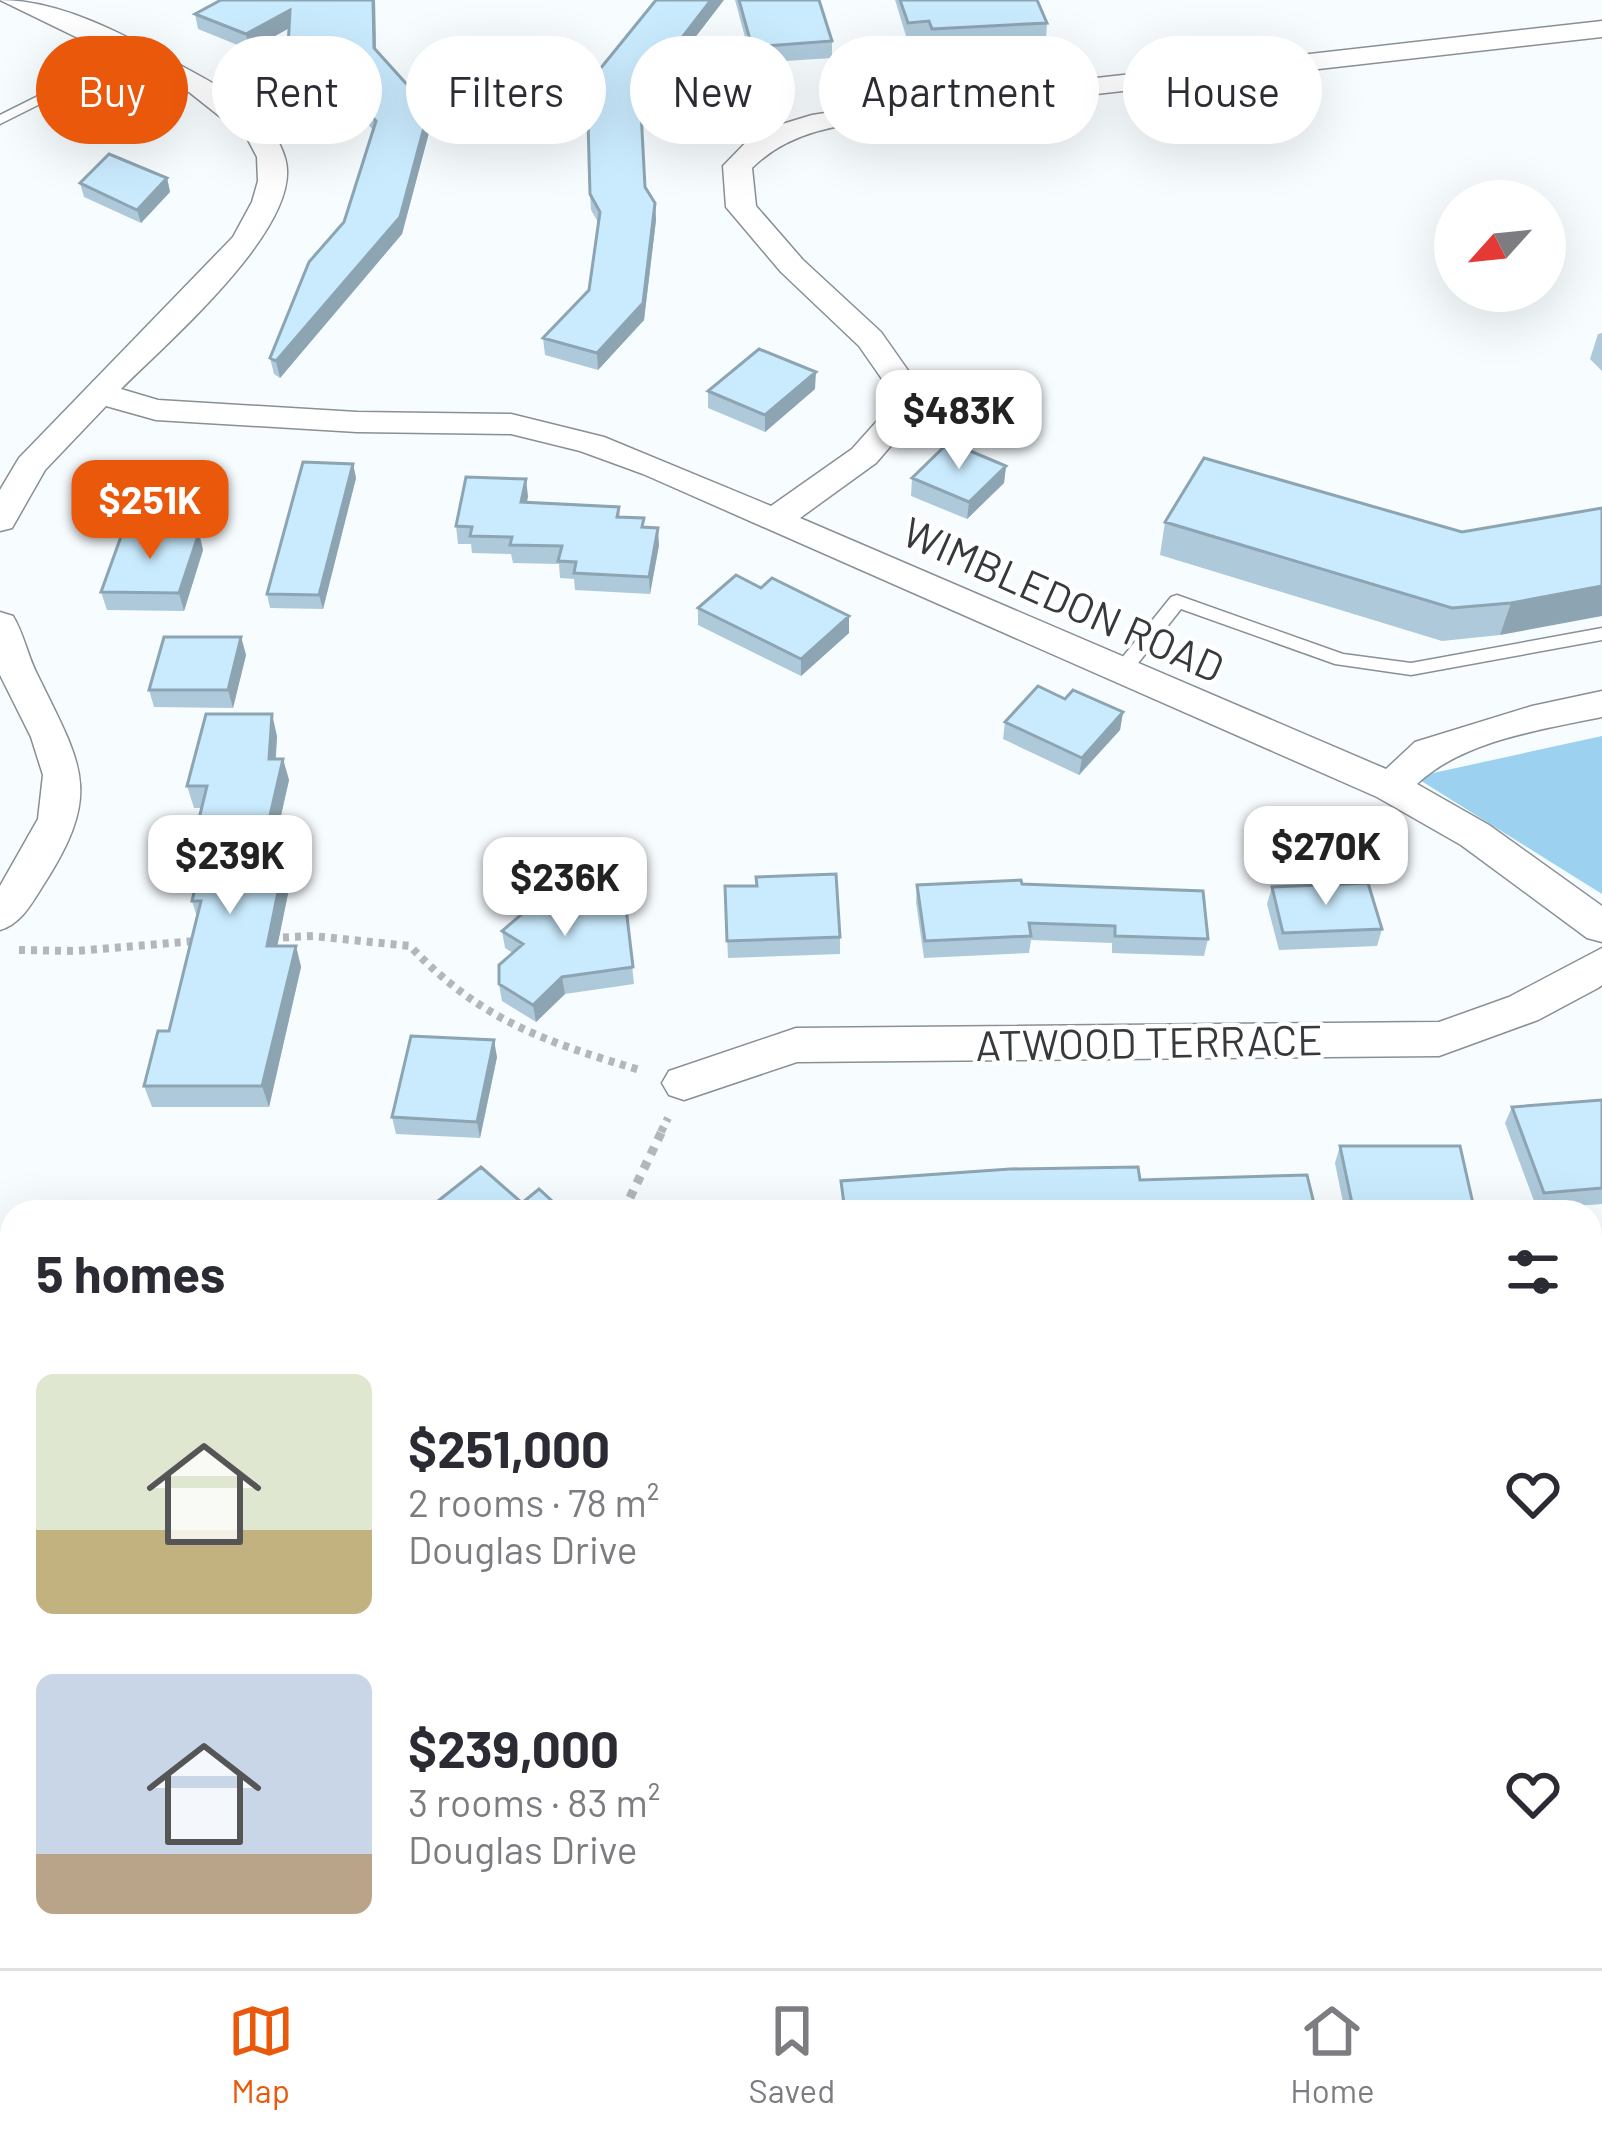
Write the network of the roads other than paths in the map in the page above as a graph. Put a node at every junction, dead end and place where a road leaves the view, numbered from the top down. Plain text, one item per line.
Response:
1 (13, 0) edge
2 (64, 8) edge
3 (1602, 29) edge
4 (108, 36) edge
5 (188, 81) edge
6 (36, 102) edge
7 (0, 120) edge
8 (102, 394) junction
9 (0, 520) edge
10 (774, 520) junction
11 (0, 624) edge
12 (1602, 634) edge
13 (1120, 673) junction
14 (1602, 704) edge
15 (1391, 787) junction
16 (0, 915) edge
17 (1602, 927) edge
18 (1602, 964) edge
19 (684, 1084) road end

1 - 2 street
2 - 4 street
3 - 10 street
5 - 8 street
6 - 7 lane
8 - 9 street
8 - 10 street, WIMBLEDON ROAD
10 - 13 street, WIMBLEDON ROAD
11 - 16 street
12 - 13 lane
13 - 15 street, WIMBLEDON ROAD
14 - 15 street
15 - 17 street, WIMBLEDON ROAD
18 - 19 street, ATWOOD TERRACE

